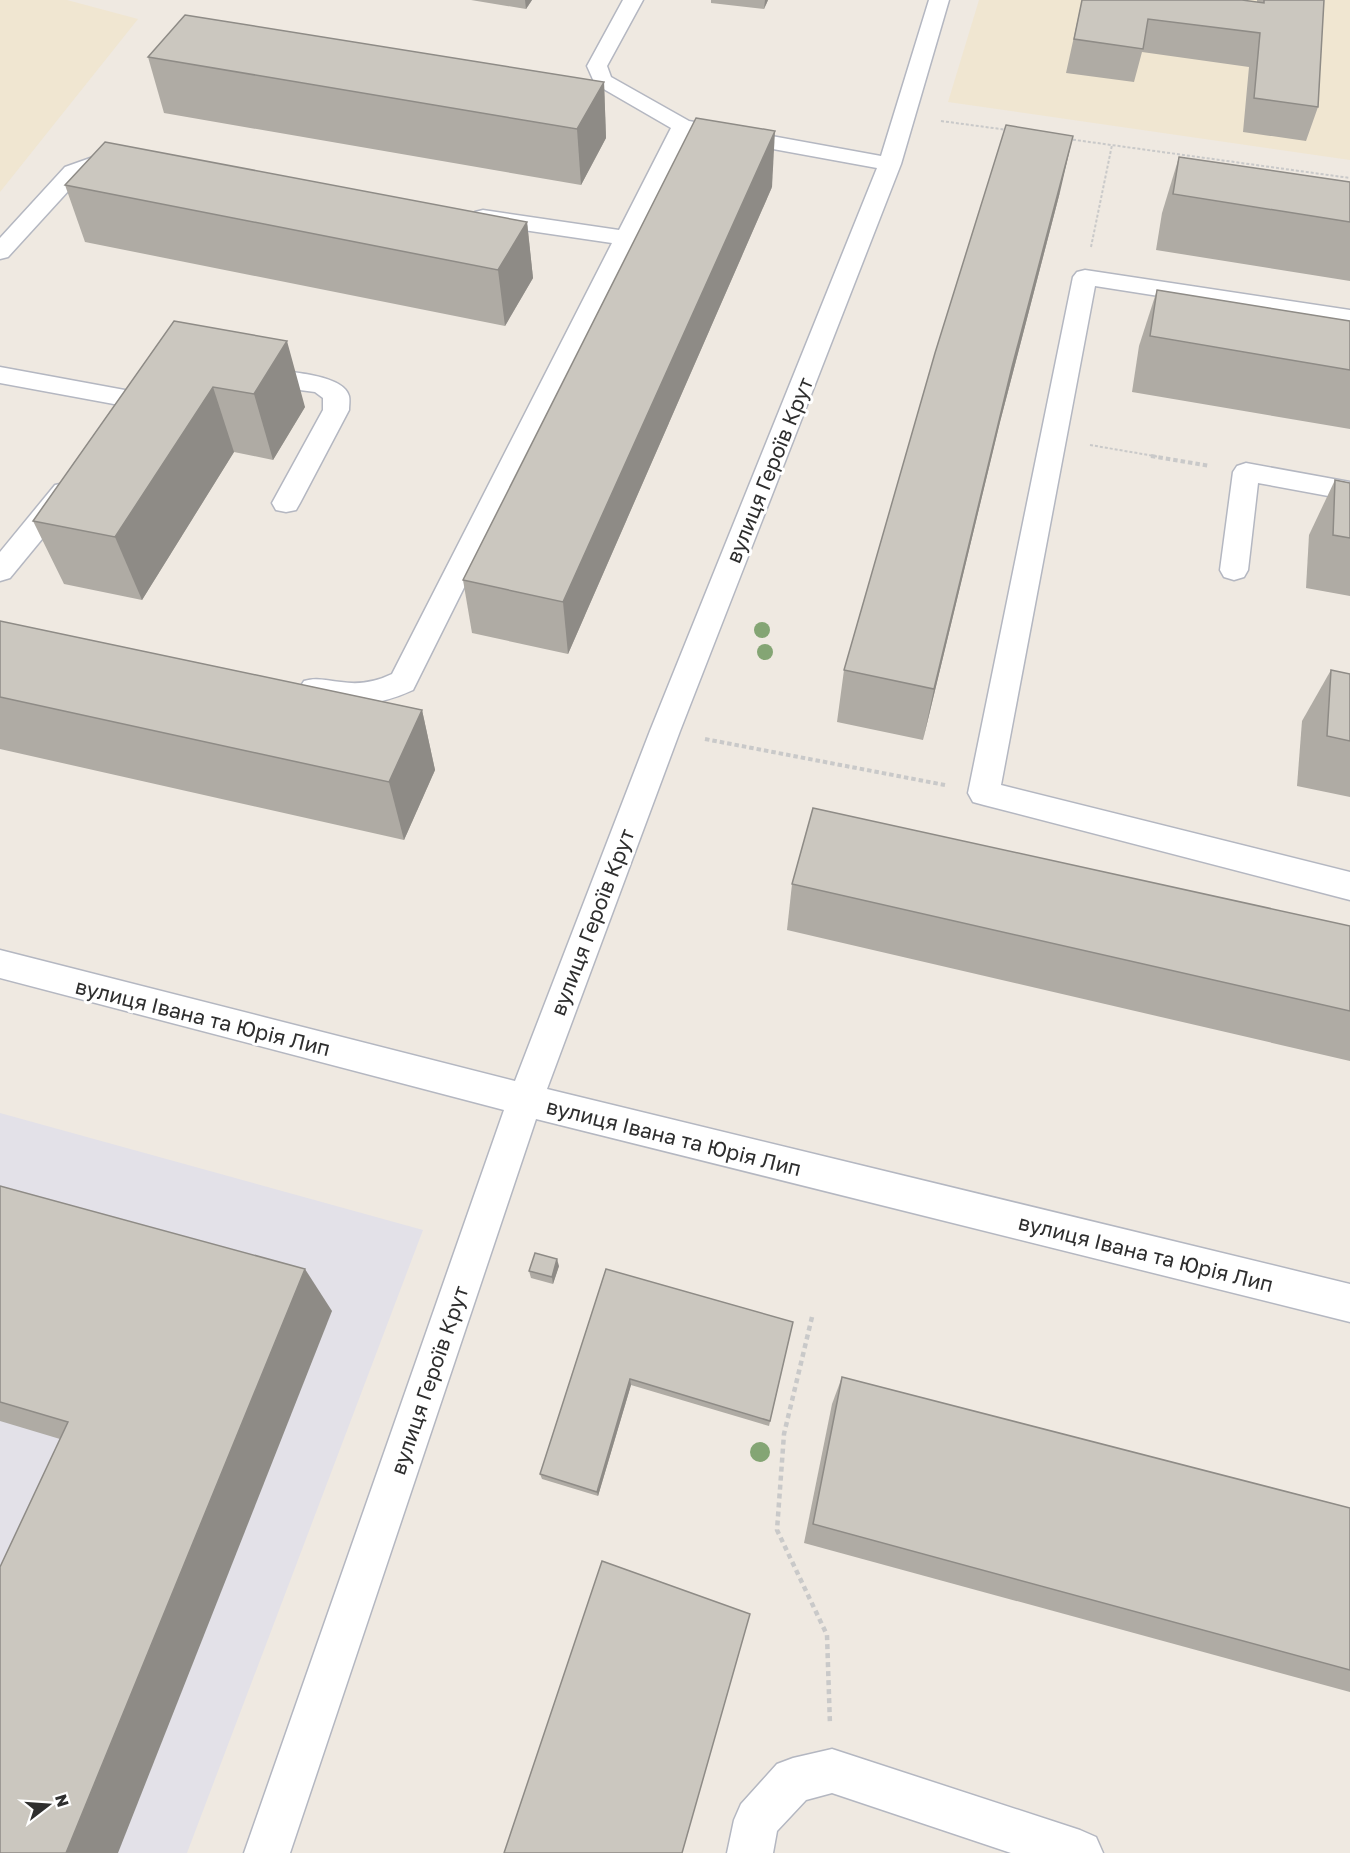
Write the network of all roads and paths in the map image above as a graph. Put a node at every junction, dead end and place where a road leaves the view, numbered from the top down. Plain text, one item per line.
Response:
1 (633, 0) edge
2 (939, 0) edge
3 (906, 116) junction
4 (683, 126) junction
5 (1009, 131) edge
6 (1066, 139) edge
7 (1112, 145) junction
8 (890, 164) junction
9 (140, 166) edge
10 (1350, 178) edge
11 (464, 214) edge
12 (627, 238) junction
13 (0, 252) edge
14 (1085, 277) junction
15 (1350, 318) edge
16 (234, 374) edge
17 (0, 375) edge
18 (141, 401) edge
19 (1053, 439) junction
20 (1246, 472) junction
21 (81, 473) edge
22 (1350, 490) edge
23 (286, 503) dead end
24 (1234, 570) dead end
25 (0, 571) edge
26 (286, 684) edge
27 (665, 731) junction
28 (984, 793) junction
29 (1350, 886) edge
30 (0, 964) edge
31 (525, 1100) junction
32 (1350, 1303) edge
33 (812, 1317) dead end
34 (832, 1771) junction
35 (267, 1853) edge
36 (750, 1853) edge
37 (1080, 1853) edge

1 - 4 street
2 - 3 street, вулиця Героїв Крут
3 - 5 path
3 - 8 street, вулиця Героїв Крут
4 - 8 street
4 - 12 street
6 - 7 path
7 - 10 path
7 - 14 path
8 - 27 street, вулиця Героїв Крут
9 - 13 street
11 - 12 street
12 - 26 street
14 - 15 street
14 - 19 street
16 - 23 street
17 - 18 street
19 - 20 path
19 - 28 street
20 - 22 street
20 - 24 street
21 - 25 street
27 - 28 path
27 - 31 street, вулиця Героїв Крут
28 - 29 street
30 - 31 street, вулиця Івана та Юрія Лип
31 - 32 street, вулиця Івана та Юрія Лип
31 - 35 street, вулиця Героїв Крут
33 - 34 path
34 - 36 street
34 - 37 street

